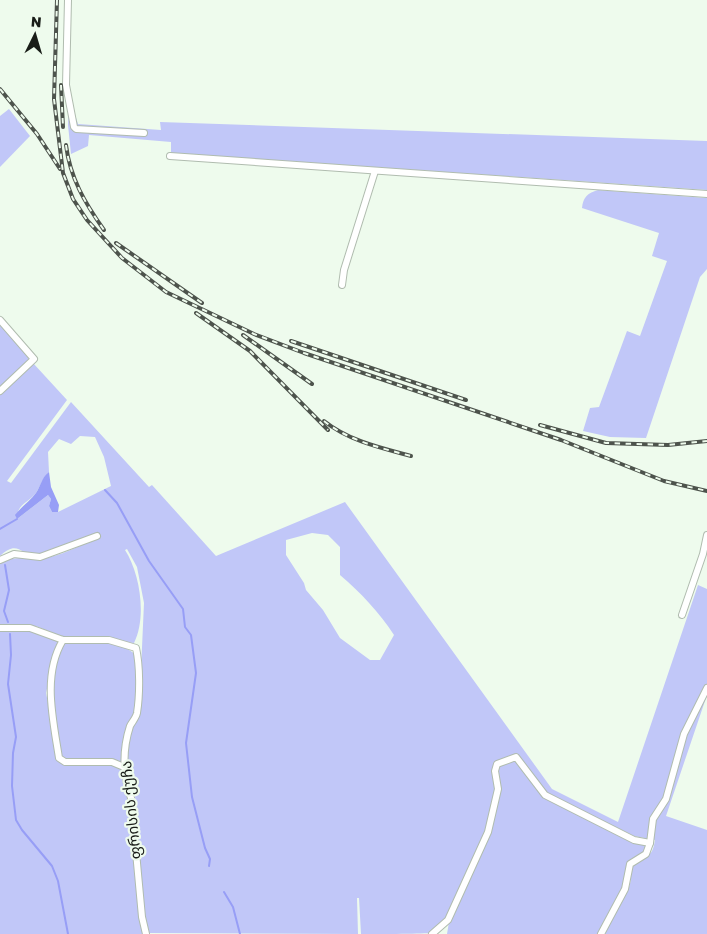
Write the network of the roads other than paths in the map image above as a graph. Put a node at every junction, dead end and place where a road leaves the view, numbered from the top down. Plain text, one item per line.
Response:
1 (68, 0) edge
2 (144, 133) dead end
3 (170, 156) dead end
4 (375, 171) junction
5 (707, 194) edge
6 (342, 285) dead end
7 (0, 320) edge
8 (0, 391) edge
9 (707, 535) edge
10 (97, 536) dead end
11 (0, 560) edge
12 (682, 615) dead end
13 (0, 628) edge
14 (63, 640) junction
15 (707, 688) edge
16 (124, 766) junction
17 (650, 843) junction
18 (436, 933) edge
19 (146, 934) edge
20 (601, 934) edge

1 - 2 street
3 - 4 street
4 - 5 street
4 - 6 street
7 - 8 street
9 - 12 street
10 - 11 street
13 - 14 street, ფრისის ქუჩა
14 - 16 street
14 - 16 street, ფრისის ქუჩა
15 - 17 street
16 - 19 street, ფრისის ქუჩა
17 - 18 street
17 - 20 street

